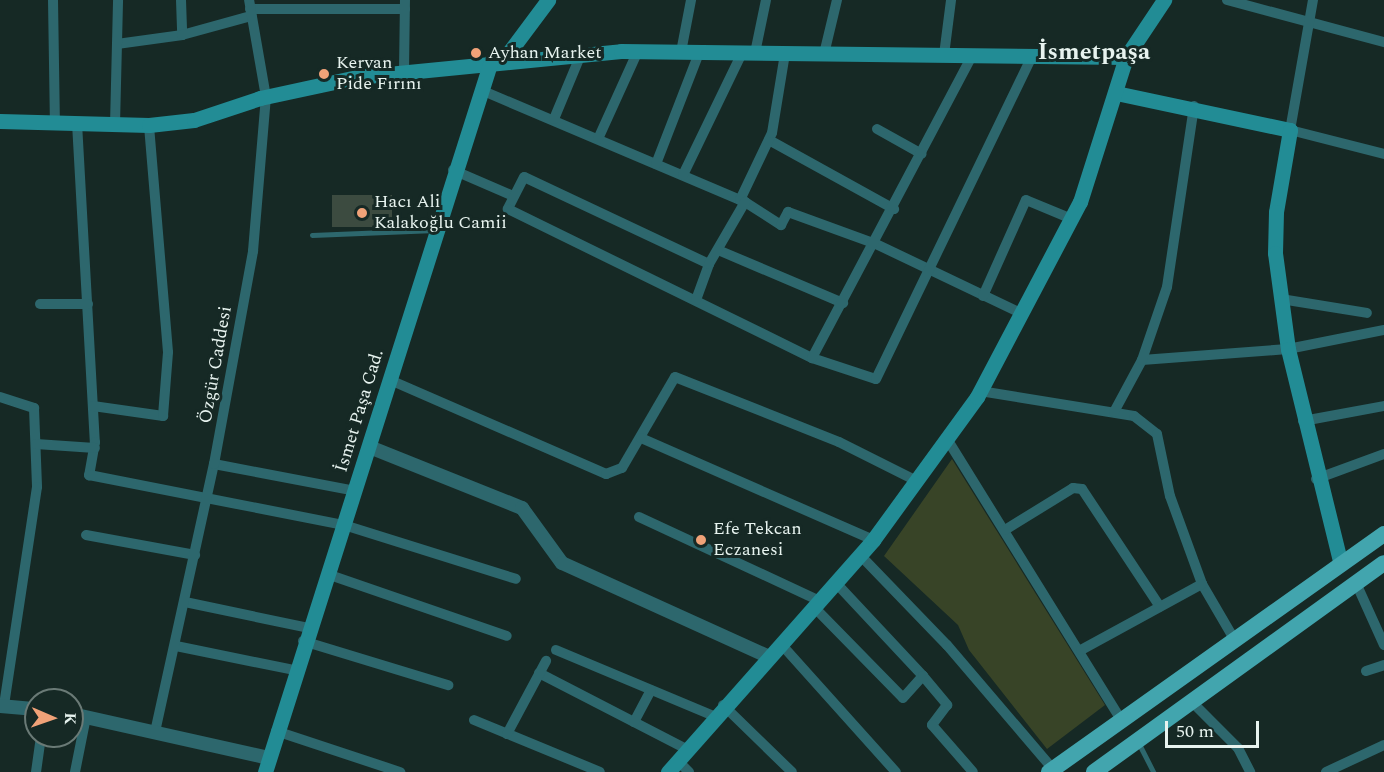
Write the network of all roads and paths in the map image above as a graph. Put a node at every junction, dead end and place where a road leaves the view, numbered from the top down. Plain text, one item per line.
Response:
1 (53, 0) edge
2 (118, 0) edge
3 (181, 0) edge
4 (548, 0) edge
5 (691, 0) edge
6 (766, 0) edge
7 (837, 0) edge
8 (951, 0) edge
9 (1164, 0) edge
10 (1227, 0) edge
11 (1313, 0) edge
12 (405, 4) edge
13 (250, 8) edge
14 (1309, 19) junction
15 (182, 35) junction
16 (1384, 42) edge
17 (117, 44) junction
18 (638, 51) junction
19 (681, 52) junction
20 (699, 53) junction
21 (748, 53) junction
22 (581, 54) junction
23 (785, 54) junction
24 (824, 54) junction
25 (944, 55) junction
26 (972, 56) junction
27 (1032, 56) junction
28 (1126, 57) junction
29 (497, 60) junction
30 (404, 71) junction
31 (481, 90) junction
32 (1116, 93) junction
33 (266, 96) junction
34 (1194, 106) junction
35 (554, 119) junction
36 (0, 121) edge
37 (55, 123) junction
38 (77, 123) junction
39 (116, 124) junction
40 (149, 125) junction
41 (877, 129) dead end
42 (1290, 130) junction
43 (598, 139) junction
44 (769, 140) junction
45 (922, 154) junction
46 (1384, 154) edge
47 (656, 164) junction
48 (453, 170) junction
49 (683, 175) junction
50 (513, 196) junction
51 (743, 201) junction
52 (894, 209) junction
53 (1072, 219) junction
54 (435, 230) junction
55 (312, 235) dead end
56 (876, 244) junction
57 (718, 250) junction
58 (709, 264) junction
59 (927, 271) junction
60 (983, 296) junction
61 (1281, 299) junction
62 (696, 300) junction
63 (843, 303) junction
64 (40, 304) dead end
65 (88, 304) junction
66 (1367, 313) dead end
67 (1023, 314) junction
68 (1384, 330) edge
69 (1288, 349) junction
70 (812, 358) junction
71 (1142, 360) junction
72 (390, 380) junction
73 (980, 391) junction
74 (0, 397) edge
75 (93, 406) junction
76 (1384, 406) edge
77 (1114, 412) junction
78 (1303, 421) junction
79 (641, 438) junction
80 (947, 439) junction
81 (36, 444) junction
82 (94, 447) junction
83 (372, 448) junction
84 (1384, 454) edge
85 (214, 464) junction
86 (1316, 479) junction
87 (917, 481) junction
88 (357, 491) junction
89 (207, 498) junction
90 (639, 517) dead end
91 (344, 525) junction
92 (1005, 530) junction
93 (1384, 534) edge
94 (86, 535) dead end
95 (873, 540) junction
96 (195, 555) junction
97 (860, 555) junction
98 (1384, 563) edge
99 (1341, 564) junction
100 (327, 574) junction
101 (516, 579) dead end
102 (836, 583) junction
103 (1356, 583) junction
104 (1202, 584) junction
105 (185, 602) junction
106 (817, 604) junction
107 (1160, 607) junction
108 (306, 635) junction
109 (507, 636) dead end
110 (1233, 637) junction
111 (781, 644) junction
112 (1384, 645) edge
113 (176, 646) junction
114 (556, 650) dead end
115 (1081, 650) junction
116 (767, 656) junction
117 (546, 661) dead end
118 (1384, 665) edge
119 (294, 670) junction
120 (1366, 672) dead end
121 (539, 673) junction
122 (923, 676) junction
123 (448, 685) dead end
124 (651, 690) junction
125 (1191, 700) junction
126 (2, 706) edge
127 (24, 708) edge
128 (718, 710) junction
129 (84, 717) edge
130 (474, 720) dead end
131 (1121, 720) junction
132 (634, 722) junction
133 (276, 731) junction
134 (155, 732) junction
135 (507, 734) junction
136 (1137, 740) junction
137 (1384, 745) edge
138 (39, 748) edge
139 (77, 748) edge
140 (677, 760) edge
141 (1346, 761) junction
142 (267, 765) edge
143 (1051, 770) edge
144 (36, 772) edge
145 (75, 772) edge
146 (400, 772) edge
147 (600, 772) edge
148 (689, 772) edge
149 (792, 772) edge
150 (896, 772) edge
151 (973, 772) edge
152 (1094, 772) edge
153 (1153, 772) edge
154 (1250, 772) edge
155 (1326, 772) edge
156 (1351, 772) edge

1 - 37 street
2 - 17 street
3 - 15 street
4 - 29 main road, İsmet Paşa Cad.
5 - 19 street
6 - 21 street
7 - 24 street
8 - 25 street
9 - 28 main road
10 - 14 street
11 - 14 street
12 - 13 street
12 - 30 street
13 - 15 street
13 - 33 street, Özgür Caddesi
14 - 16 street
14 - 42 street
15 - 17 street
17 - 39 street
18 - 19 main road
18 - 22 main road
18 - 43 street
19 - 20 main road
20 - 21 main road
20 - 47 street
21 - 23 main road
21 - 49 street
22 - 29 main road
22 - 35 street
23 - 24 main road
23 - 44 street
24 - 25 main road
25 - 26 main road
26 - 27 main road
26 - 45 street
27 - 28 main road
27 - 59 street
28 - 32 main road
29 - 30 main road
29 - 31 main road, İsmet Paşa Cad.
30 - 33 main road
31 - 35 street
31 - 48 main road, İsmet Paşa Cad.
32 - 34 main road
32 - 53 main road
33 - 40 main road
33 - 85 street, Özgür Caddesi
34 - 42 main road
34 - 71 street
35 - 43 street
36 - 37 main road
37 - 38 main road
38 - 39 main road
38 - 65 street
39 - 40 main road
40 - 75 street
41 - 45 street
42 - 46 street
42 - 61 main road
43 - 47 street
44 - 51 street
44 - 52 street
45 - 52 street
47 - 49 street
48 - 50 street
48 - 54 main road, İsmet Paşa Cad.
49 - 51 street
50 - 58 street
50 - 62 street
51 - 56 street
51 - 57 street
52 - 56 street
53 - 60 street
53 - 67 main road
54 - 55 lane
54 - 72 main road, İsmet Paşa Cad.
56 - 59 street
56 - 63 street
57 - 58 street
57 - 63 street
58 - 62 street
59 - 60 street
59 - 70 street
60 - 67 street
61 - 66 street
61 - 69 main road
62 - 70 street
63 - 70 street
64 - 65 street
65 - 75 street
67 - 73 main road
68 - 69 street
69 - 71 street
69 - 78 main road
71 - 77 street
72 - 79 street
72 - 83 main road, İsmet Paşa Cad.
73 - 77 street
73 - 80 main road
74 - 81 street
75 - 82 street
76 - 78 street
77 - 104 street
78 - 86 main road
79 - 87 street
79 - 95 street
80 - 87 main road
80 - 92 street
81 - 82 street
81 - 126 street
82 - 89 street
83 - 88 main road, İsmet Paşa Cad.
83 - 116 street
84 - 86 street
85 - 88 street
85 - 89 street, Özgür Caddesi
86 - 99 main road
87 - 95 main road
88 - 91 main road, İsmet Paşa Cad.
89 - 91 street
89 - 96 street, Özgür Caddesi
90 - 106 street
91 - 100 main road, İsmet Paşa Cad.
91 - 101 street
92 - 107 street
92 - 115 street
93 - 99 main road
94 - 96 street
95 - 97 main road
96 - 105 street, Özgür Caddesi
97 - 102 main road
97 - 143 street
98 - 103 main road
99 - 110 main road
100 - 108 main road, İsmet Paşa Cad.
100 - 109 street
102 - 106 main road
102 - 122 street
103 - 112 street
103 - 125 main road
104 - 107 street
104 - 110 street
105 - 108 street
105 - 113 street, Özgür Caddesi
106 - 111 main road
106 - 122 street
107 - 115 street
108 - 119 main road, İsmet Paşa Cad.
108 - 123 street
110 - 131 main road
111 - 116 main road
111 - 150 street
113 - 119 street
113 - 134 street, Özgür Caddesi
114 - 124 street
115 - 131 street
116 - 128 main road
117 - 121 street
118 - 120 street
119 - 133 main road, İsmet Paşa Cad.
121 - 132 street
121 - 135 street
122 - 151 street
124 - 128 street
124 - 132 street
125 - 136 main road
125 - 154 street
126 - 127 street
128 - 140 main road
128 - 149 street
129 - 134 street
130 - 135 street
131 - 143 main road
132 - 140 street
133 - 142 main road, İsmet Paşa Cad.
133 - 146 street
134 - 142 street
135 - 147 street
136 - 152 main road
136 - 153 lane
137 - 141 street
138 - 144 street
139 - 145 street
140 - 148 street
141 - 155 street
141 - 156 street

